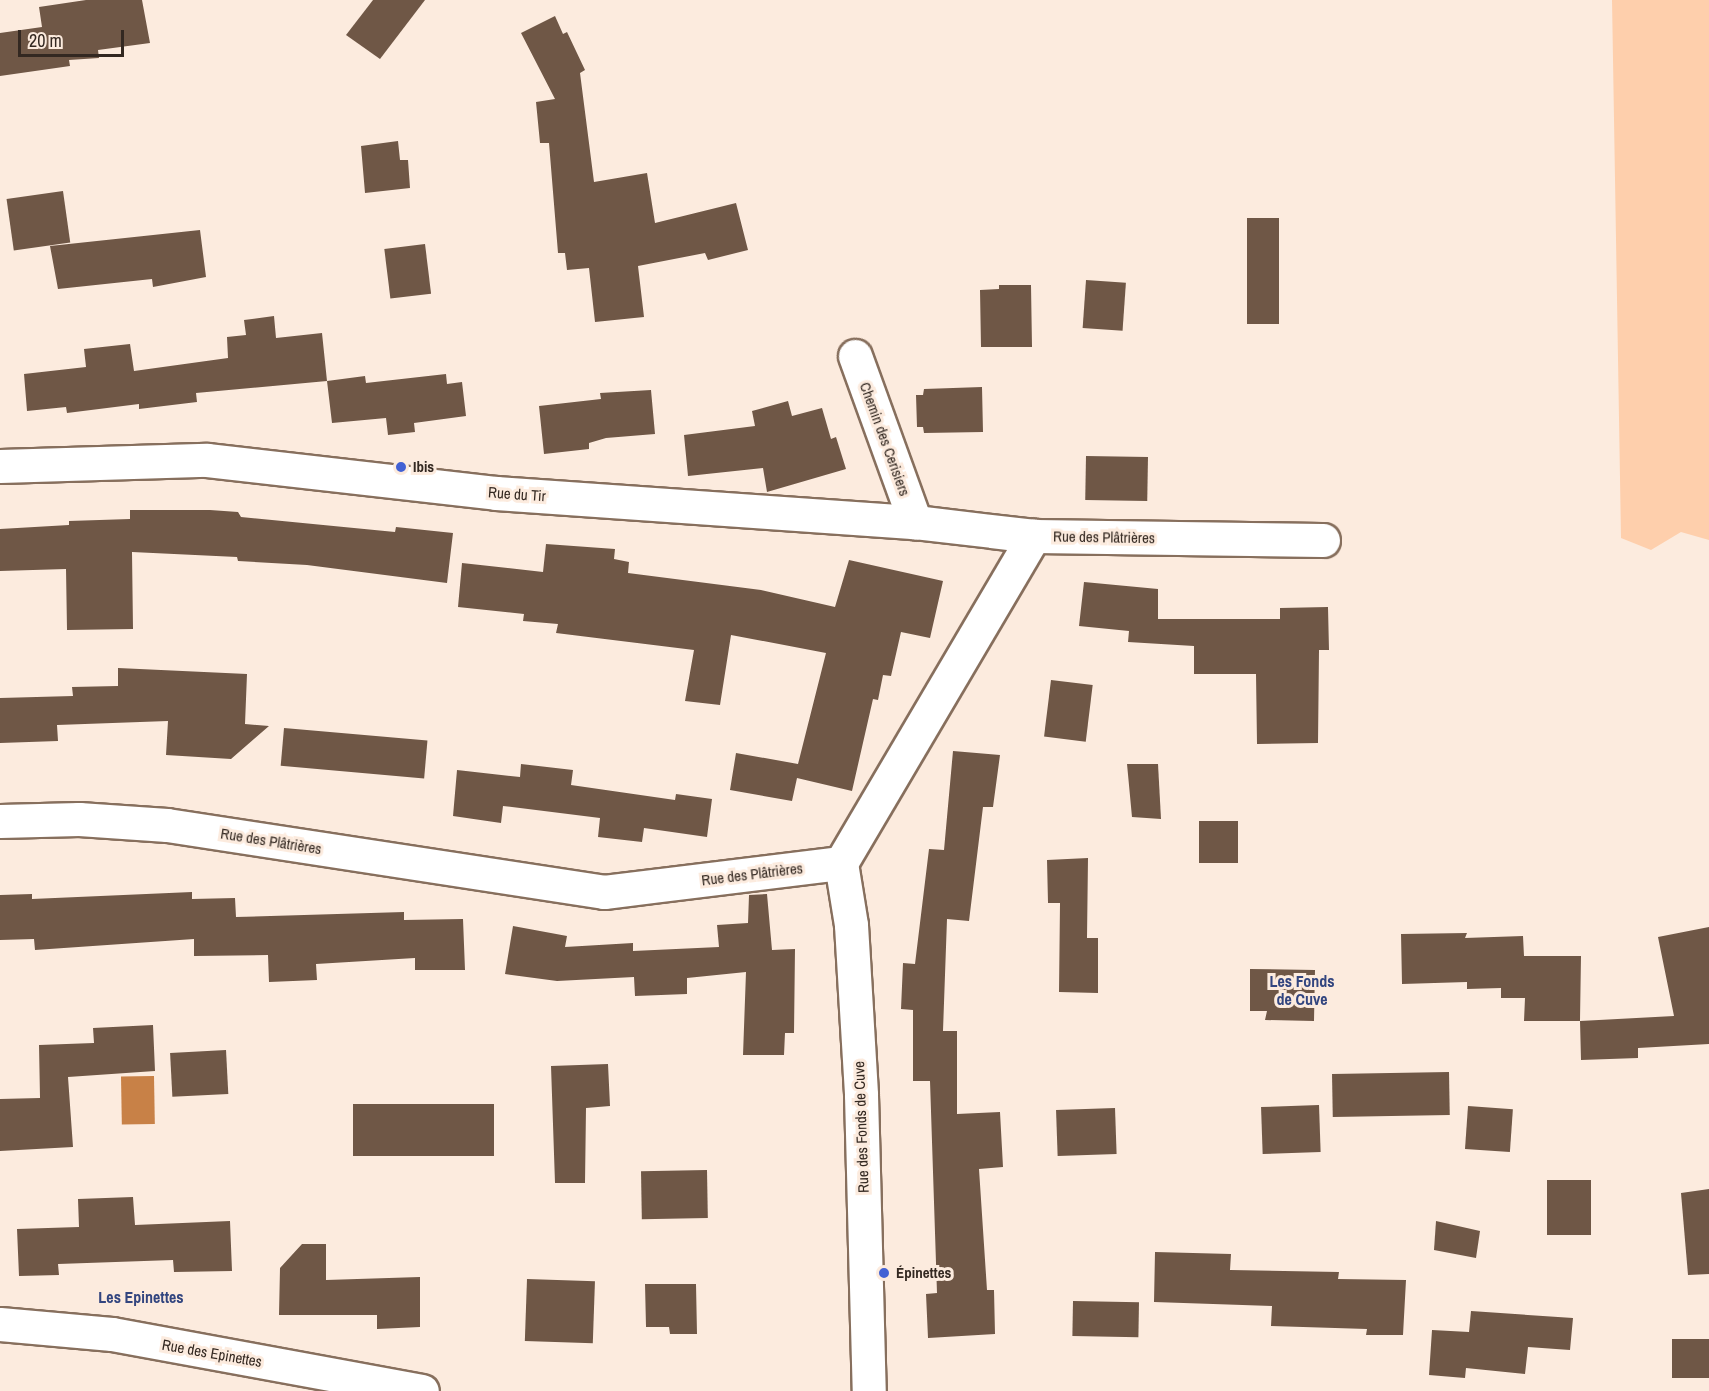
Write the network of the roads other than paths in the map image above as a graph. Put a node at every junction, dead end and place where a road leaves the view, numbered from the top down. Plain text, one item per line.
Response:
1 (855, 356) dead end
2 (0, 466) edge
3 (915, 522) junction
4 (1034, 536) junction
5 (1323, 540) dead end
6 (0, 821) edge
7 (841, 863) junction
8 (0, 1324) edge
9 (422, 1391) edge
10 (869, 1391) edge

1 - 3 street, Chemin des Cerisiers
2 - 3 street, Rue du Tir
3 - 4 street, Rue du Tir
4 - 5 street, Rue des Plâtrières
4 - 7 street, Rue des Plâtrières
6 - 7 street, Rue des Plâtrières
7 - 10 street, Rue des Fonds de Cuve
8 - 9 street, Rue des Epinettes

